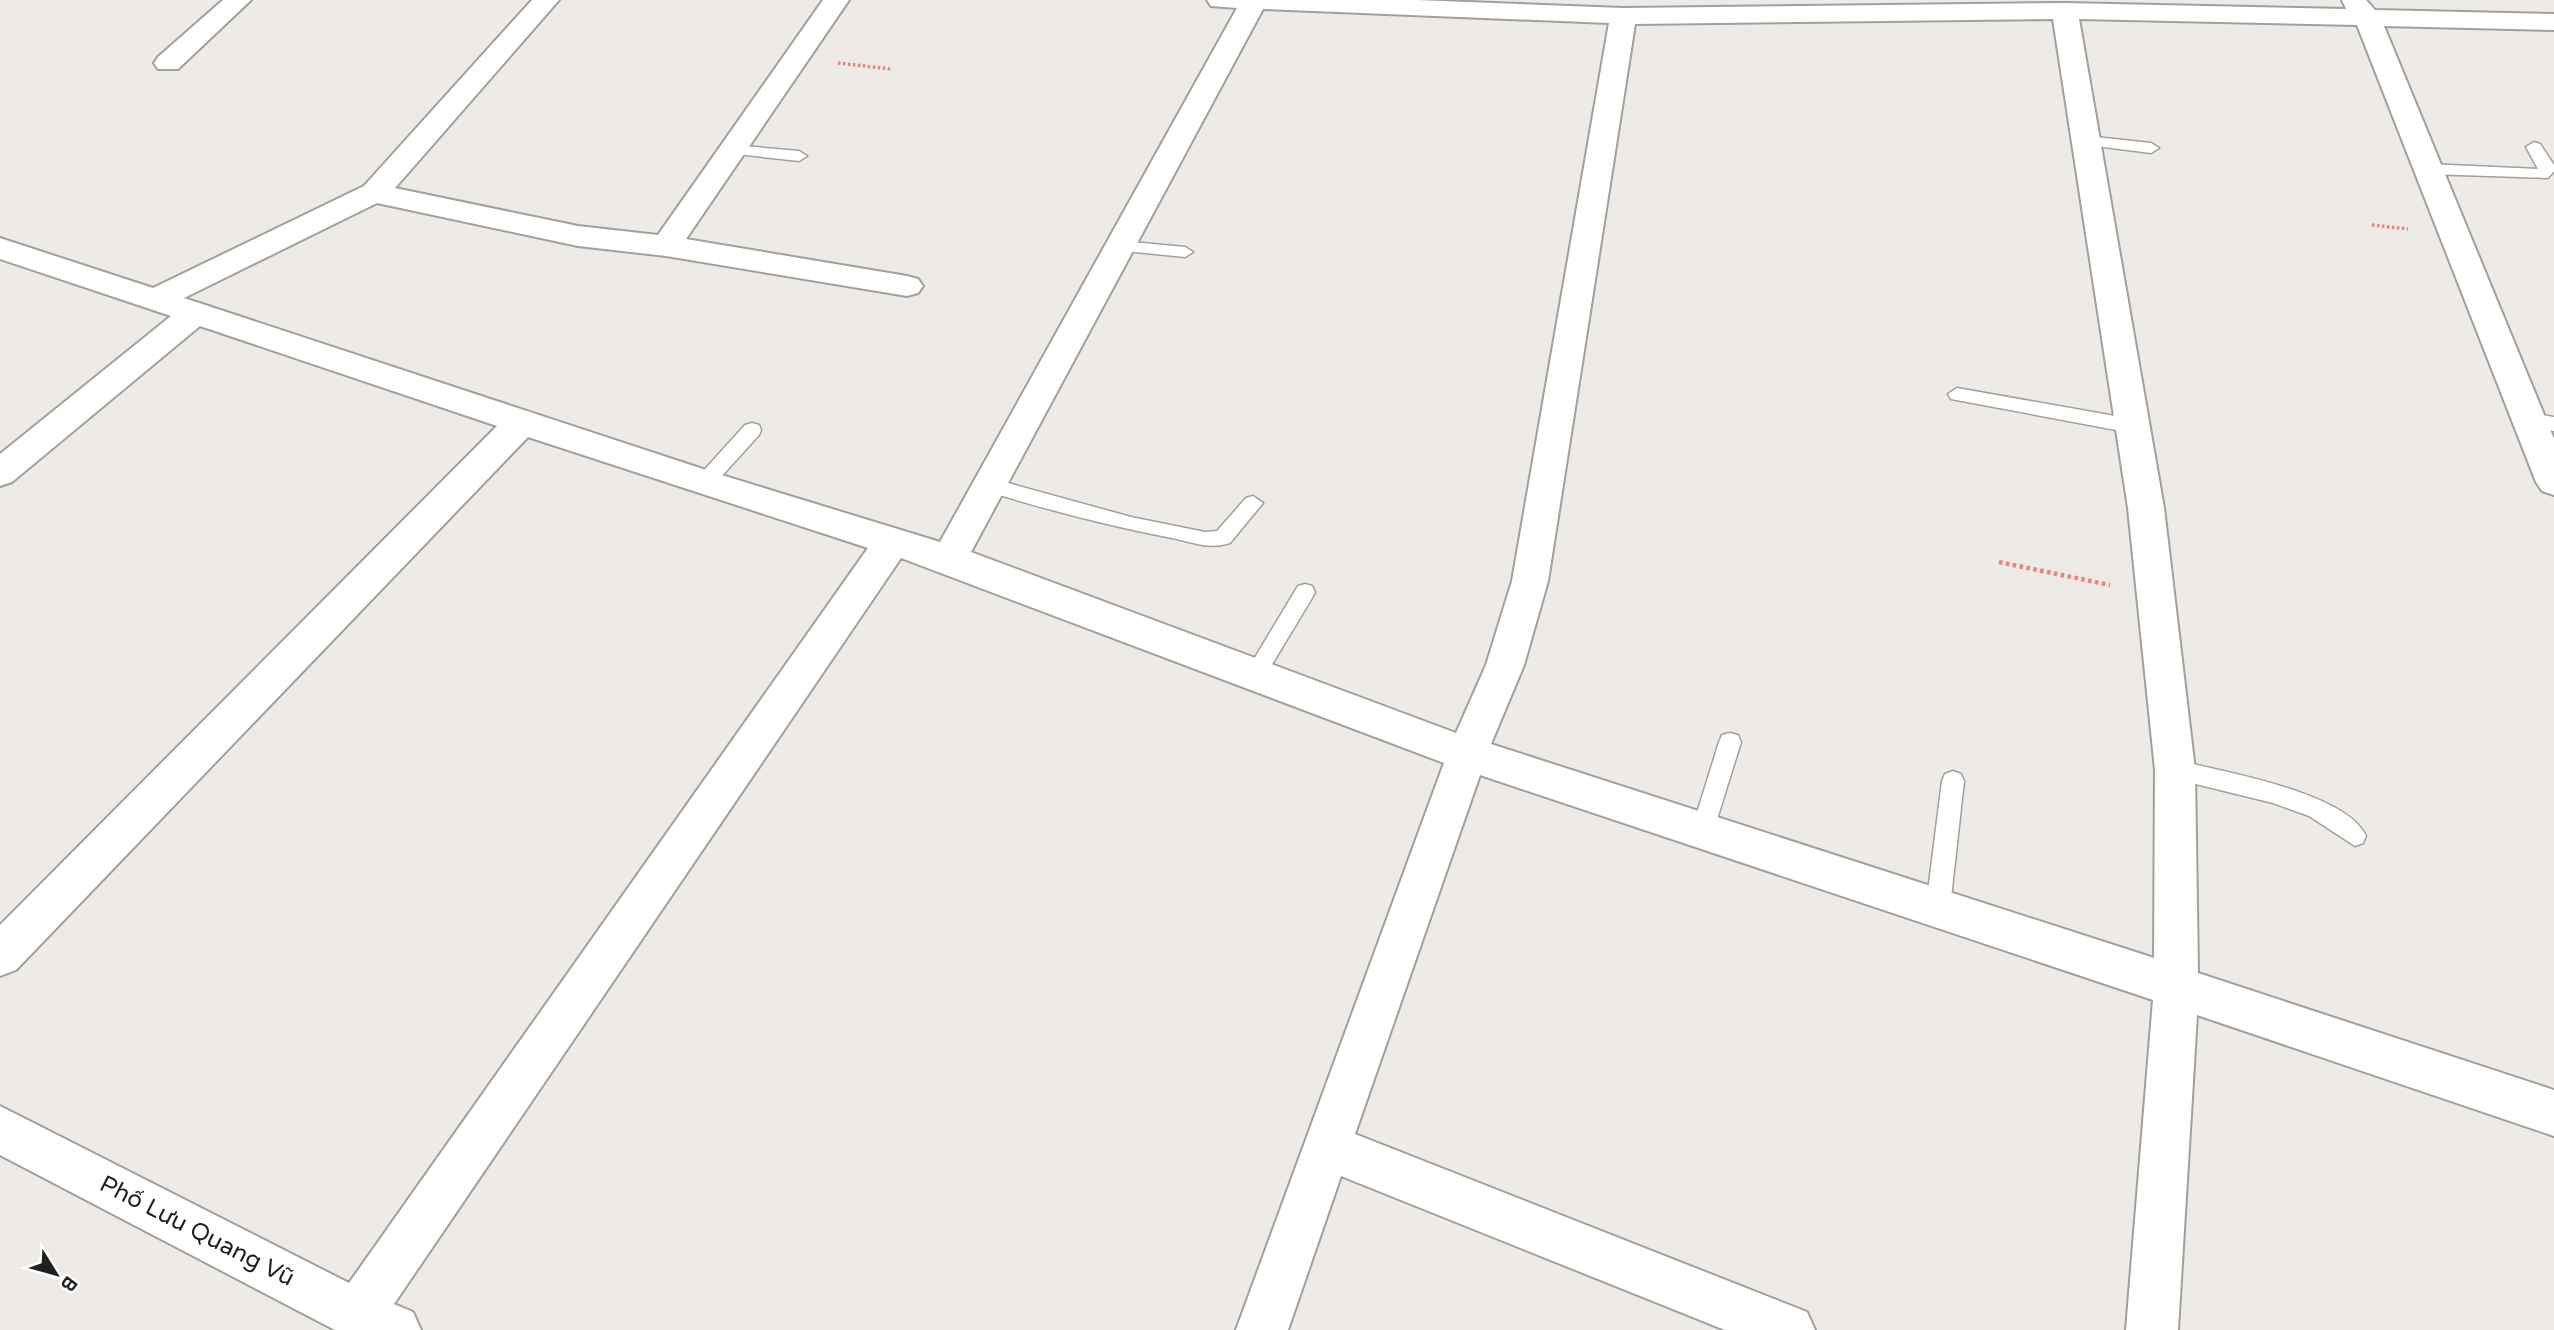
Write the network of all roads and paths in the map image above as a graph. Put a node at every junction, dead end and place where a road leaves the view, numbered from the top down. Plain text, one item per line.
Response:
1 (238, 0) edge
2 (546, 0) edge
3 (836, 0) edge
4 (1220, 0) edge
5 (1253, 3) junction
6 (1843, 7) edge
7 (2360, 10) edge
8 (2065, 11) junction
9 (1623, 16) junction
10 (2554, 22) edge
11 (796, 59) junction
12 (168, 64) dead end
13 (891, 69) dead end
14 (2086, 141) junction
15 (2534, 147) dead end
16 (2151, 148) dead end
17 (733, 150) junction
18 (799, 156) dead end
19 (2428, 169) junction
20 (374, 193) junction
21 (666, 246) junction
22 (1121, 246) junction
23 (0, 248) edge
24 (1185, 252) dead end
25 (907, 286) dead end
26 (156, 299) junction
27 (196, 313) junction
28 (1957, 394) dead end
29 (2542, 422) edge
30 (521, 423) junction
31 (2132, 426) junction
32 (752, 430) dead end
33 (0, 473) edge
34 (2554, 482) edge
35 (704, 483) junction
36 (990, 485) junction
37 (1253, 503) dead end
38 (893, 541) junction
39 (949, 559) junction
40 (1999, 562) dead end
41 (1305, 592) dead end
42 (2155, 595) junction
43 (1255, 675) junction
44 (1730, 742) dead end
45 (1466, 754) junction
46 (2175, 770) junction
47 (1953, 781) dead end
48 (1703, 829) junction
49 (2355, 836) dead end
50 (1938, 907) junction
51 (0, 956) edge
52 (2176, 986) junction
53 (2554, 1113) edge
54 (0, 1130) edge
55 (1327, 1147) junction
56 (376, 1322) edge
57 (1262, 1330) edge
58 (1789, 1330) edge
59 (2152, 1330) edge

1 - 12 street
2 - 20 street
3 - 11 street
4 - 5 street
5 - 9 street
5 - 22 street
6 - 8 street
6 - 9 street
7 - 8 street
7 - 10 street
7 - 19 street
8 - 14 street
9 - 45 street
11 - 13 path
11 - 17 street
14 - 16 lane
14 - 31 street
15 - 19 lane
17 - 18 lane
17 - 21 street
19 - 29 street
20 - 21 street
20 - 26 street
21 - 25 street
22 - 24 lane
22 - 36 street
23 - 26 street
26 - 27 street
27 - 30 street
27 - 33 street
28 - 31 lane
29 - 34 street
30 - 35 street
30 - 51 street
31 - 42 street
32 - 35 lane
35 - 38 street
36 - 37 lane
36 - 39 street
38 - 39 street
38 - 56 street
39 - 43 street
40 - 42 path
41 - 43 lane
42 - 46 street
43 - 45 street
44 - 48 lane
45 - 48 street
45 - 55 street
46 - 49 lane
46 - 52 street
47 - 50 lane
48 - 50 street
50 - 52 street
52 - 53 street
52 - 59 street
54 - 56 street, Phố Lưu Quang Vũ
55 - 57 street
55 - 58 street

